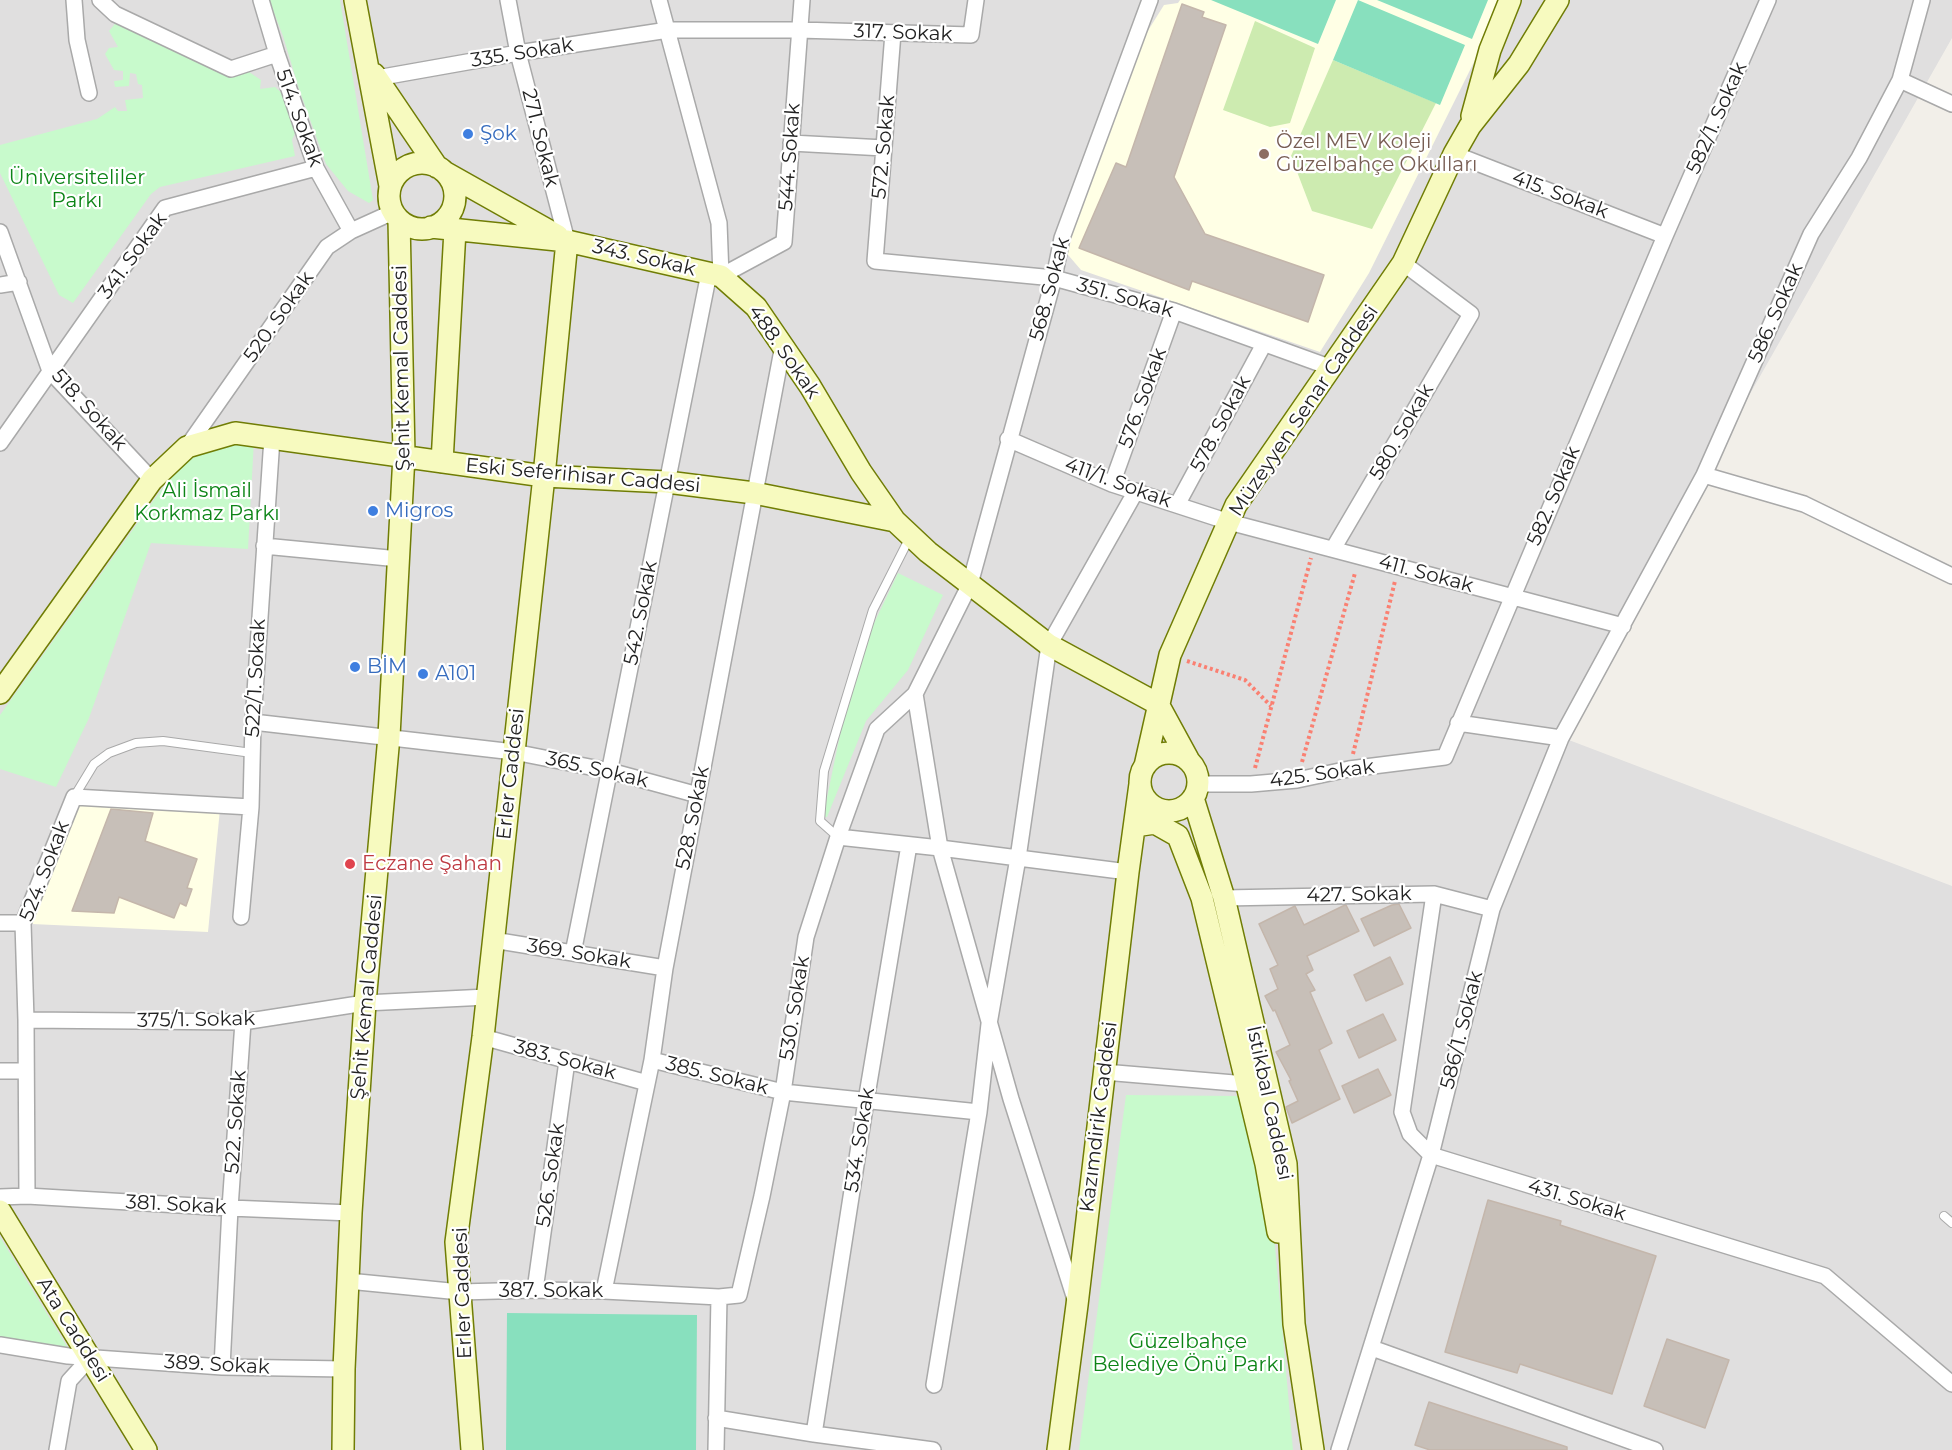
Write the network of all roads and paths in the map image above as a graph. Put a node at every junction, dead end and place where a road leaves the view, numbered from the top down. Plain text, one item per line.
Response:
1 (74, 0) edge
2 (100, 0) edge
3 (261, 0) edge
4 (356, 0) edge
5 (508, 0) edge
6 (659, 0) edge
7 (802, 0) edge
8 (976, 0) edge
9 (1150, 0) edge
10 (1510, 0) edge
11 (1558, 0) edge
12 (1768, 0) edge
13 (1922, 0) edge
14 (668, 30) junction
15 (799, 30) junction
16 (893, 33) junction
17 (519, 53) junction
18 (277, 54) junction
19 (373, 72) junction
20 (1900, 80) junction
21 (88, 93) dead end
22 (1952, 104) edge
23 (1470, 126) junction
24 (791, 142) junction
25 (884, 148) junction
26 (1454, 154) junction
27 (316, 168) junction
28 (441, 170) junction
29 (390, 186) junction
30 (396, 216) junction
31 (431, 227) junction
32 (455, 230) junction
33 (351, 231) junction
34 (0, 232) edge
35 (1665, 236) junction
36 (567, 241) junction
37 (875, 261) joint
38 (1403, 264) junction
39 (715, 274) junction
40 (1054, 278) junction
41 (19, 282) junction
42 (0, 285) edge
43 (1174, 311) junction
44 (1264, 344) junction
45 (783, 345) junction
46 (1332, 368) junction
47 (50, 370) junction
48 (272, 438) junction
49 (1008, 439) junction
50 (0, 443) edge
51 (187, 447) junction
52 (404, 455) junction
53 (442, 462) junction
54 (1704, 475) junction
55 (543, 476) junction
56 (152, 480) junction
57 (667, 482) junction
58 (1112, 484) junction
59 (1136, 491) junction
60 (754, 493) junction
61 (1178, 505) junction
62 (895, 521) junction
63 (1229, 522) junction
64 (911, 536) junction
65 (1314, 545) junction
66 (264, 546) junction
67 (1333, 549) junction
68 (1359, 556) junction
69 (399, 558) junction
70 (1398, 567) junction
71 (1952, 576) edge
72 (970, 584) junction
73 (1511, 597) junction
74 (1623, 626) junction
75 (1049, 645) junction
76 (1170, 655) junction
77 (0, 693) edge
78 (915, 694) junction
79 (1158, 704) junction
80 (1272, 706) junction
81 (253, 722) junction
82 (1458, 723) junction
83 (389, 736) junction
84 (1561, 738) junction
85 (514, 752) junction
86 (252, 753) junction
87 (1445, 757) joint
88 (1188, 759) junction
89 (1349, 769) junction
90 (610, 771) junction
91 (1143, 775) junction
92 (1297, 780) junction
93 (1251, 784) junction
94 (1196, 791) junction
95 (698, 795) junction
96 (74, 797) junction
97 (251, 807) junction
98 (1167, 810) junction
99 (1135, 826) junction
100 (1178, 836) junction
101 (838, 837) junction
102 (909, 845) junction
103 (940, 848) junction
104 (1018, 858) junction
105 (1128, 872) junction
106 (1434, 894) junction
107 (1224, 898) junction
108 (1492, 909) junction
109 (241, 918) dead end
110 (0, 923) edge
111 (23, 923) junction
112 (493, 940) junction
113 (573, 953) junction
114 (665, 968) junction
115 (487, 997) junction
116 (365, 1003) junction
117 (26, 1020) junction
118 (243, 1022) junction
119 (989, 1024) junction
120 (483, 1037) junction
121 (567, 1060) junction
122 (652, 1060) junction
123 (0, 1071) edge
124 (26, 1071) junction
125 (1104, 1072) junction
126 (647, 1083) junction
127 (1246, 1084) junction
128 (783, 1092) junction
129 (866, 1101) junction
130 (979, 1112) junction
131 (1431, 1155) junction
132 (27, 1196) junction
133 (0, 1197) edge
134 (230, 1208) junction
135 (0, 1211) edge
136 (351, 1213) junction
137 (1944, 1216) dead end
138 (1952, 1223) edge
139 (348, 1281) junction
140 (535, 1290) junction
141 (604, 1291) junction
142 (460, 1292) junction
143 (719, 1297) junction
144 (1077, 1305) junction
145 (1294, 1324) junction
146 (0, 1345) edge
147 (1372, 1348) junction
148 (90, 1358) junction
149 (222, 1367) junction
150 (344, 1369) junction
151 (934, 1384) dead end
152 (1952, 1384) edge
153 (716, 1418) junction
154 (814, 1434) junction
155 (57, 1450) edge
156 (146, 1450) edge
157 (344, 1450) edge
158 (472, 1450) edge
159 (716, 1450) edge
160 (933, 1450) edge
161 (1058, 1450) edge
162 (1313, 1450) edge
163 (1338, 1450) edge
164 (1655, 1450) edge

1 - 21 street
2 - 18 street
3 - 18 street, 514. Sokak
4 - 19 main road
5 - 17 street, 271. Sokak
6 - 14 street
7 - 15 street, 544. Sokak
8 - 16 street, 317. Sokak
9 - 40 street, 568. Sokak
10 - 23 main road, Müzeyyen Senar Caddesi
11 - 23 main road, Müzeyyen Senar Caddesi
12 - 35 street, 582/1. Sokak
13 - 20 street, 586. Sokak
14 - 15 street, 317. Sokak
14 - 17 street, 335. Sokak
14 - 39 street
15 - 16 street, 317. Sokak
15 - 24 street, 544. Sokak
16 - 25 street, 572. Sokak
17 - 19 street, 335. Sokak
17 - 36 street, 271. Sokak
18 - 27 street, 514. Sokak
19 - 28 main road
19 - 29 main road
20 - 22 street
20 - 54 street, 586. Sokak
23 - 26 main road, Müzeyyen Senar Caddesi
24 - 25 street
24 - 39 street, 544. Sokak
25 - 37 street, 572. Sokak
26 - 35 street, 415. Sokak
26 - 38 main road, Müzeyyen Senar Caddesi
27 - 33 street, 514. Sokak
27 - 47 street, 341. Sokak
28 - 29 main road
28 - 31 main road
28 - 36 main road
29 - 30 main road
30 - 31 main road
30 - 33 street, 520. Sokak
30 - 52 main road, Şehit Kemal Caddesi
31 - 32 main road
32 - 36 main road
32 - 53 main road
33 - 51 street, 520. Sokak
34 - 41 street, 518. Sokak
35 - 73 street, 582. Sokak
36 - 39 main road, 343. Sokak
36 - 55 main road, Erler Caddesi
37 - 40 street, 351. Sokak
38 - 46 main road, Müzeyyen Senar Caddesi
38 - 67 street, 580. Sokak
39 - 45 main road, 488. Sokak
39 - 57 street, 542. Sokak
40 - 43 street, 351. Sokak
40 - 49 street, 568. Sokak
41 - 42 street
41 - 47 street, 518. Sokak
43 - 44 street, 351. Sokak
43 - 58 street, 576. Sokak
44 - 46 street, 351. Sokak
44 - 61 street, 578. Sokak
45 - 60 street, 528. Sokak
45 - 62 main road, 488. Sokak
46 - 63 main road, Müzeyyen Senar Caddesi
47 - 50 street, 341. Sokak
47 - 56 street, 518. Sokak
48 - 51 main road, Eski Seferihisar Caddesi
48 - 52 main road, Eski Seferihisar Caddesi
48 - 66 street, 522/1. Sokak
49 - 58 street, 411/1. Sokak
49 - 72 street, 568. Sokak
51 - 56 main road, Eski Seferihisar Caddesi
52 - 53 main road, Eski Seferihisar Caddesi
52 - 69 main road, Şehit Kemal Caddesi
53 - 55 main road, Eski Seferihisar Caddesi
54 - 71 street
54 - 74 street, 586. Sokak
55 - 57 main road, Eski Seferihisar Caddesi
55 - 85 main road, Erler Caddesi
56 - 77 main road, Eski Seferihisar Caddesi
57 - 60 main road, Eski Seferihisar Caddesi
57 - 90 street, 542. Sokak
58 - 59 street, 411/1. Sokak
59 - 61 street, 411/1. Sokak
59 - 75 street
60 - 62 main road, Eski Seferihisar Caddesi
60 - 95 street, 528. Sokak
61 - 63 street, 411/1. Sokak
62 - 64 main road
63 - 65 street, 411. Sokak
63 - 76 main road, Müzeyyen Senar Caddesi
64 - 72 main road
64 - 101 lane
65 - 67 street, 411. Sokak
65 - 80 path
66 - 69 street
66 - 81 street, 522/1. Sokak
67 - 68 street, 411. Sokak
68 - 70 street, 411. Sokak
68 - 92 path
69 - 83 main road, Şehit Kemal Caddesi
70 - 73 street, 411. Sokak
70 - 89 path
72 - 75 main road
72 - 78 street, 530. Sokak
73 - 74 street, 411. Sokak
73 - 82 street, 582. Sokak
74 - 84 street, 586/1. Sokak
75 - 79 main road
75 - 104 street
76 - 79 main road, Müzeyyen Senar Caddesi
76 - 80 path
78 - 101 street, 530. Sokak
78 - 103 street
79 - 88 main road
79 - 91 main road, Müzeyyen Senar Caddesi
80 - 93 path
81 - 83 street, 365. Sokak
81 - 86 street, 522/1. Sokak
82 - 84 street
82 - 87 street, 582. Sokak
83 - 85 street, 365. Sokak
83 - 116 main road, Şehit Kemal Caddesi
84 - 108 street, 586/1. Sokak
85 - 90 street, 365. Sokak
85 - 112 main road, Erler Caddesi
86 - 96 lane
86 - 97 street, 522/1. Sokak
87 - 89 street, 425. Sokak
88 - 91 main road
88 - 94 main road
89 - 92 street, 425. Sokak
90 - 95 street, 365. Sokak
90 - 113 street, 542. Sokak
91 - 98 main road
91 - 99 main road, Kazımdirik Caddesi
92 - 93 street, 425. Sokak
93 - 94 street, 425. Sokak
94 - 98 main road
94 - 107 main road, İstikbal Caddesi
95 - 114 street, 528. Sokak
96 - 97 street, 524. Sokak
96 - 111 street, 524. Sokak
97 - 109 street, 522/1. Sokak
98 - 100 main road
99 - 100 main road
99 - 105 main road, Kazımdirik Caddesi
100 - 127 main road
101 - 102 street
101 - 128 street, 530. Sokak
102 - 103 street
102 - 129 street, 534. Sokak
103 - 104 street
103 - 119 street
104 - 105 street
104 - 119 street
105 - 125 main road, Kazımdirik Caddesi
106 - 107 street, 427. Sokak
106 - 108 street, 427. Sokak
106 - 131 street, 431. Sokak
107 - 145 main road, İstikbal Caddesi
108 - 131 street, 586/1. Sokak
110 - 111 street
111 - 117 street, 524. Sokak
112 - 113 street, 369. Sokak
112 - 115 main road, Erler Caddesi
113 - 114 street, 369. Sokak
114 - 122 street, 528. Sokak
115 - 116 street, 375/1. Sokak
115 - 120 main road, Erler Caddesi
116 - 118 street, 375/1. Sokak
116 - 136 main road, Şehit Kemal Caddesi
117 - 118 street, 375/1. Sokak
117 - 124 street, 524. Sokak
118 - 134 street, 522. Sokak
119 - 130 street
119 - 144 street
120 - 121 street, 383. Sokak
120 - 142 main road, Erler Caddesi
121 - 126 street, 383. Sokak
121 - 140 street, 526. Sokak
122 - 126 street, 528. Sokak
122 - 128 street, 385. Sokak
123 - 124 street
124 - 132 street, 524. Sokak
125 - 127 street
125 - 144 main road, Kazımdirik Caddesi
126 - 141 street, 528. Sokak
127 - 145 main road
128 - 129 street, 385. Sokak
128 - 143 street, 530. Sokak
129 - 130 street, 385. Sokak
129 - 154 street, 534. Sokak
130 - 151 street
131 - 147 street, 586/1. Sokak
131 - 152 street, 431. Sokak
132 - 133 street, 381. Sokak
132 - 134 street, 381. Sokak
134 - 136 street, 381. Sokak
134 - 149 street, 522. Sokak
135 - 148 main road, Ata Caddesi
136 - 139 main road, Şehit Kemal Caddesi
137 - 138 lane
139 - 142 street, 387. Sokak
139 - 150 main road, Şehit Kemal Caddesi
140 - 141 street, 387. Sokak
140 - 142 street, 387. Sokak
141 - 143 street, 387. Sokak
142 - 158 main road, Erler Caddesi
143 - 153 street
144 - 161 main road, Kazımdirik Caddesi
145 - 162 main road, İstikbal Caddesi
146 - 148 street, 389. Sokak
147 - 163 street, 586/1. Sokak
147 - 164 street
148 - 149 street, 389. Sokak
148 - 155 street
148 - 156 main road, Ata Caddesi
149 - 150 street, 389. Sokak
150 - 157 main road, Şehit Kemal Caddesi
153 - 154 street
153 - 159 street
154 - 160 street

